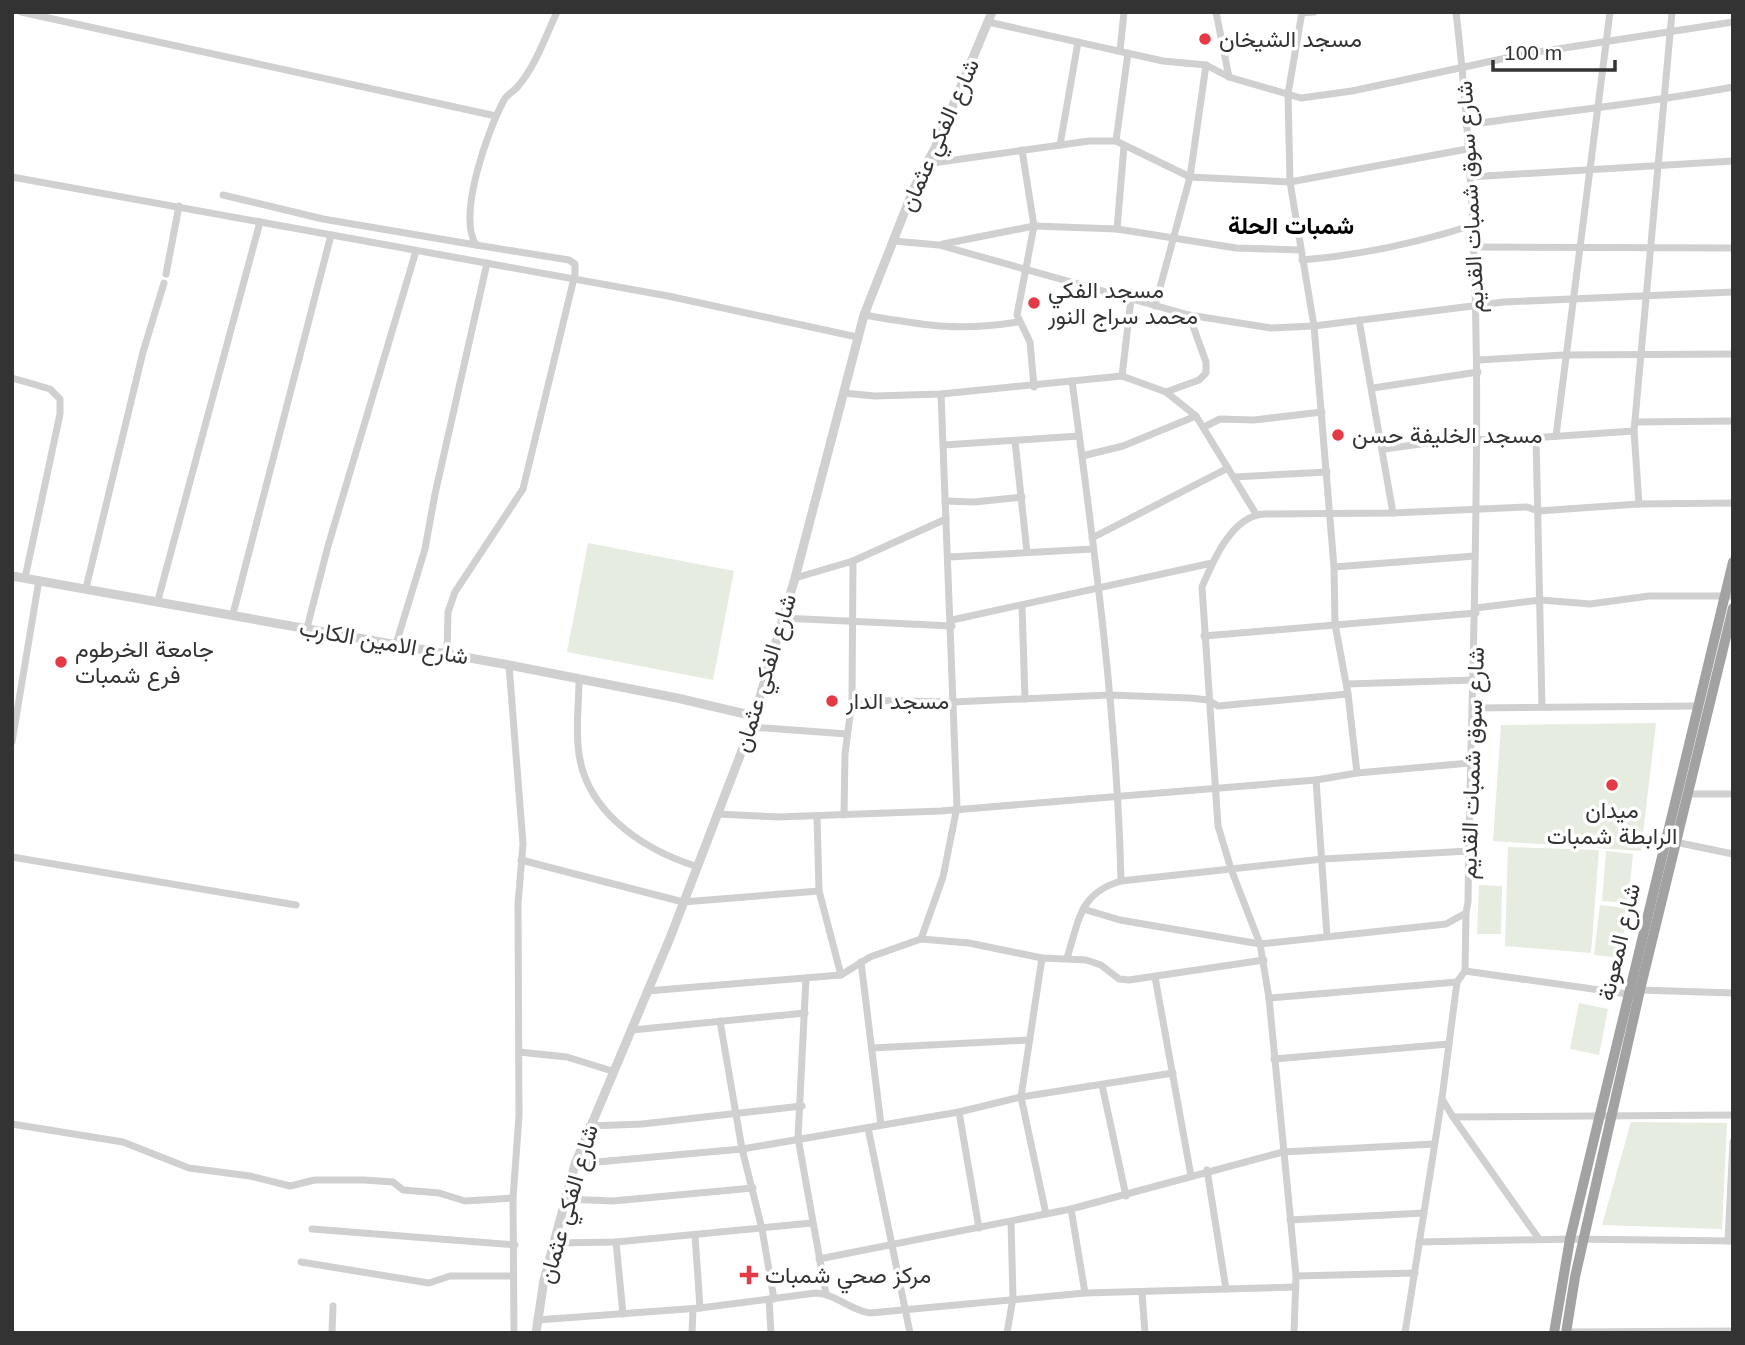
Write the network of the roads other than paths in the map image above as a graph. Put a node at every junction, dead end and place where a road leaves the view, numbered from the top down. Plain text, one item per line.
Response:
1 (21, 12) edge
2 (557, 12) edge
3 (992, 12) edge
4 (1124, 12) edge
5 (1216, 12) edge
6 (1314, 12) edge
7 (1456, 12) edge
8 (1610, 12) edge
9 (1672, 12) edge
10 (1301, 13) edge
11 (988, 22) junction
12 (1733, 22) edge
13 (1670, 32) junction
14 (1078, 42) junction
15 (1606, 43) junction
16 (1124, 52) junction
17 (1206, 65) junction
18 (1463, 69) junction
19 (1229, 77) junction
20 (1733, 88) edge
21 (1288, 94) junction
22 (1662, 100) junction
23 (1598, 106) junction
24 (496, 116) junction
25 (1466, 125) junction
26 (1116, 141) junction
27 (1060, 145) junction
28 (1124, 146) junction
29 (1468, 149) junction
30 (1022, 150) junction
31 (1733, 161) edge
32 (926, 164) junction
33 (1657, 167) junction
34 (1590, 171) junction
35 (12, 177) edge
36 (1190, 177) junction
37 (1470, 177) junction
38 (1290, 182) junction
39 (223, 195) dead end
40 (179, 206) junction
41 (260, 222) junction
42 (1473, 225) junction
43 (1034, 226) junction
44 (1117, 229) junction
45 (331, 235) junction
46 (1173, 238) junction
47 (893, 241) junction
48 (939, 245) junction
49 (476, 246) junction
50 (1476, 247) junction
51 (1579, 247) junction
52 (1651, 247) junction
53 (1733, 248) edge
54 (1300, 250) junction
55 (416, 251) junction
56 (1302, 260) junction
57 (487, 263) junction
58 (1025, 270) junction
59 (166, 274) dead end
60 (573, 279) junction
61 (164, 283) dead end
62 (1733, 292) edge
63 (1647, 294) junction
64 (1572, 298) junction
65 (1131, 299) junction
66 (1477, 305) junction
67 (1155, 306) junction
68 (864, 315) junction
69 (1189, 315) junction
70 (1359, 320) junction
71 (1018, 322) junction
72 (1314, 326) junction
73 (857, 337) junction
74 (1641, 354) junction
75 (1733, 354) edge
76 (1564, 355) junction
77 (1478, 360) junction
78 (1478, 372) junction
79 (1122, 376) junction
80 (12, 378) edge
81 (1072, 381) junction
82 (1034, 387) junction
83 (1373, 388) junction
84 (1166, 392) junction
85 (843, 393) junction
86 (941, 394) junction
87 (1322, 412) junction
88 (1196, 416) junction
89 (1733, 421) edge
90 (1635, 426) junction
91 (1204, 427) junction
92 (1079, 436) junction
93 (1556, 436) junction
94 (1475, 438) junction
95 (1536, 438) junction
96 (1015, 441) junction
97 (944, 445) junction
98 (1384, 449) junction
99 (1082, 456) junction
100 (1228, 468) junction
101 (1327, 472) junction
102 (1234, 477) junction
103 (1021, 497) junction
104 (945, 501) junction
105 (1733, 503) edge
106 (1639, 504) junction
107 (1474, 510) junction
108 (1538, 511) junction
109 (1393, 513) junction
110 (1256, 514) junction
111 (1330, 514) junction
112 (946, 519) junction
113 (1092, 538) junction
114 (1093, 549) junction
115 (1027, 552) junction
116 (1475, 556) junction
117 (949, 557) junction
118 (853, 561) junction
119 (1733, 562) edge
120 (1212, 563) junction
121 (1334, 567) junction
122 (12, 576) edge
123 (25, 578) junction
124 (794, 578) junction
125 (39, 580) junction
126 (86, 588) junction
127 (1098, 590) junction
128 (1728, 595) edge
129 (158, 600) junction
130 (1541, 600) junction
131 (1021, 606) junction
132 (1733, 608) edge
133 (1476, 611) junction
134 (233, 614) junction
135 (782, 618) junction
136 (853, 623) junction
137 (952, 623) junction
138 (1335, 624) junction
139 (307, 628) junction
140 (1205, 636) junction
141 (396, 645) junction
142 (447, 654) junction
143 (509, 665) junction
144 (579, 679) junction
145 (1474, 680) junction
146 (1347, 684) junction
147 (1348, 694) junction
148 (1109, 695) junction
149 (1025, 699) junction
150 (852, 700) junction
151 (1208, 700) junction
152 (953, 702) junction
153 (1697, 706) junction
154 (1542, 707) junction
155 (1474, 708) junction
156 (754, 716) junction
157 (751, 727) junction
158 (847, 734) junction
159 (12, 742) edge
160 (1470, 763) junction
161 (1357, 773) junction
162 (1315, 780) junction
163 (1213, 788) junction
164 (1688, 793) junction
165 (1733, 794) edge
166 (1119, 795) junction
167 (957, 807) junction
168 (717, 814) junction
169 (844, 815) junction
170 (817, 816) junction
171 (1675, 842) junction
172 (1469, 851) junction
173 (1733, 854) edge
174 (12, 857) edge
175 (1323, 859) junction
176 (521, 860) junction
177 (695, 866) junction
178 (1231, 869) junction
179 (1121, 881) junction
180 (819, 891) junction
181 (683, 902) junction
182 (296, 905) dead end
183 (1083, 909) junction
184 (1466, 913) junction
185 (1327, 936) junction
186 (921, 939) junction
187 (1260, 944) junction
188 (1042, 958) junction
189 (1067, 958) junction
190 (1264, 960) junction
191 (862, 962) junction
192 (1465, 971) junction
193 (841, 975) junction
194 (1155, 977) junction
195 (806, 978) junction
196 (1457, 982) junction
197 (1640, 990) junction
198 (648, 991) junction
199 (1733, 993) edge
200 (1628, 994) junction
201 (1269, 998) junction
202 (805, 1013) junction
203 (720, 1021) junction
204 (632, 1030) junction
205 (1029, 1040) junction
206 (1449, 1044) junction
207 (872, 1048) junction
208 (519, 1052) junction
209 (1274, 1059) junction
210 (612, 1071) junction
211 (1173, 1073) junction
212 (1102, 1085) junction
213 (1021, 1097) junction
214 (1442, 1098) junction
215 (802, 1106) junction
216 (736, 1112) junction
217 (958, 1112) junction
218 (1733, 1115) edge
219 (1606, 1116) junction
220 (1453, 1117) junction
221 (12, 1124) edge
222 (881, 1125) junction
223 (589, 1126) junction
224 (868, 1128) junction
225 (799, 1138) junction
226 (1733, 1142) edge
227 (1434, 1144) junction
228 (742, 1149) junction
229 (1283, 1152) junction
230 (575, 1164) junction
231 (1207, 1170) junction
232 (1191, 1176) junction
233 (753, 1188) junction
234 (1126, 1196) junction
235 (513, 1198) junction
236 (564, 1199) junction
237 (1071, 1209) junction
238 (1424, 1213) junction
239 (1046, 1214) junction
240 (1290, 1220) junction
241 (1011, 1222) junction
242 (812, 1223) junction
243 (979, 1228) junction
244 (312, 1229) dead end
245 (762, 1229) junction
246 (695, 1236) junction
247 (1539, 1239) junction
248 (1570, 1239) junction
249 (1584, 1239) junction
250 (1730, 1241) edge
251 (616, 1242) junction
252 (1419, 1242) junction
253 (553, 1243) junction
254 (892, 1243) junction
255 (515, 1245) junction
256 (818, 1259) junction
257 (302, 1262) dead end
258 (1415, 1273) junction
259 (513, 1276) junction
260 (1296, 1276) junction
261 (1296, 1287) junction
262 (1226, 1289) junction
263 (1086, 1293) junction
264 (1142, 1293) junction
265 (826, 1294) junction
266 (1013, 1298) junction
267 (771, 1299) junction
268 (333, 1306) dead end
269 (697, 1308) junction
270 (907, 1310) junction
271 (623, 1314) junction
272 (537, 1320) junction
273 (1733, 1331) edge
274 (1562, 1332) edge
275 (332, 1333) edge
276 (514, 1333) edge
277 (536, 1333) edge
278 (692, 1333) edge
279 (771, 1333) edge
280 (910, 1333) edge
281 (1007, 1333) edge
282 (1145, 1333) edge
283 (1294, 1333) edge
284 (1405, 1333) edge

1 - 24 street
2 - 24 street
3 - 11 street, شارع الفكي عثمان
4 - 16 street
5 - 19 street
6 - 10 street
7 - 18 street, شارع سوق شمبات القديم
8 - 15 street
9 - 13 street
10 - 21 street
11 - 14 street
11 - 32 street, شارع الفكي عثمان
12 - 13 street
13 - 15 street
13 - 22 street
14 - 16 street
14 - 27 street
15 - 18 street
15 - 23 street
16 - 17 street
16 - 26 street
17 - 19 street
17 - 36 street
18 - 21 street
18 - 25 street, شارع سوق شمبات القديم
19 - 21 street
20 - 22 street
21 - 38 street
22 - 23 street
22 - 33 street
23 - 25 street
23 - 34 street
24 - 49 street
25 - 29 street, شارع سوق شمبات القديم
26 - 27 street
26 - 28 street
27 - 30 street
28 - 36 street
28 - 44 street
29 - 37 street, شارع سوق شمبات القديم
29 - 38 street
30 - 32 street
30 - 43 street
31 - 33 street
32 - 47 street, شارع الفكي عثمان
33 - 34 street
33 - 52 street
34 - 37 street
34 - 51 street
35 - 40 street
36 - 38 street
36 - 46 street
37 - 42 street, شارع سوق شمبات القديم
38 - 54 street
39 - 49 street
40 - 41 street
40 - 59 street
41 - 45 street
41 - 129 street
42 - 50 street, شارع سوق شمبات القديم
42 - 56 street
43 - 44 street
43 - 48 street
43 - 58 street
44 - 46 street
45 - 55 street
45 - 134 street
46 - 54 street
46 - 67 street
47 - 48 street
47 - 68 street, شارع الفكي عثمان
48 - 58 street
49 - 60 street
50 - 51 street
50 - 66 street, شارع سوق شمبات القديم
51 - 52 street
51 - 64 street
52 - 53 street
52 - 63 street
54 - 56 street
55 - 57 street
55 - 139 street
56 - 72 street
57 - 60 street
57 - 141 street
58 - 65 street
58 - 71 street
60 - 73 street
60 - 142 street
61 - 126 street
62 - 63 street
63 - 64 street
63 - 74 street
64 - 66 street
64 - 76 street
65 - 67 street
65 - 79 street
66 - 70 street
66 - 77 street, شارع سوق شمبات القديم
67 - 69 street
68 - 71 street
68 - 73 street, شارع الفكي عثمان
69 - 72 street
69 - 84 street
70 - 72 street
70 - 83 street
71 - 82 street
72 - 87 street
73 - 85 street, شارع الفكي عثمان
74 - 75 street
74 - 76 street
74 - 90 street
76 - 77 street
76 - 93 street
77 - 78 street, شارع سوق شمبات القديم
78 - 83 street
78 - 94 street, شارع سوق شمبات القديم
79 - 81 street
79 - 84 street
80 - 123 street
81 - 82 street
81 - 92 street
82 - 86 street
83 - 98 street
84 - 88 street
85 - 86 street
85 - 124 street, شارع الفكي عثمان
86 - 97 street
87 - 91 street
87 - 101 street
88 - 91 street
88 - 99 street
89 - 90 street
90 - 93 street
90 - 106 street
91 - 100 street
92 - 96 street
92 - 99 street
93 - 95 street
94 - 95 street
94 - 98 street
94 - 107 street, شارع سوق شمبات القديم
95 - 108 street
96 - 97 street
96 - 103 street
97 - 104 street
98 - 109 street
99 - 113 street
100 - 102 street
100 - 113 street
101 - 102 street
101 - 111 street
102 - 110 street
103 - 104 street
103 - 115 street
104 - 112 street
105 - 106 street
106 - 108 street
107 - 108 street
107 - 109 street
107 - 116 street, شارع سوق شمبات القديم
108 - 130 street
109 - 111 street
110 - 111 street
110 - 120 street
111 - 121 street
112 - 117 street
112 - 118 street
113 - 114 street
114 - 115 street
114 - 127 street
115 - 117 street
116 - 121 street
116 - 133 street, شارع سوق شمبات القديم
117 - 137 street
118 - 124 street
118 - 136 street
119 - 128 highway, شارع المعونة
120 - 127 street
120 - 140 street
121 - 138 street
122 - 123 street, شارع الامين الكارب
123 - 125 street, شارع الامين الكارب
124 - 135 street, شارع الفكي عثمان
125 - 126 street, شارع الامين الكارب
125 - 159 street
126 - 129 street, شارع الامين الكارب
127 - 131 street
127 - 148 street
128 - 130 street
128 - 153 highway, شارع المعونة
129 - 134 street, شارع الامين الكارب
130 - 133 street
130 - 154 street
131 - 137 street
131 - 149 street
132 - 164 highway, شارع المعونة
133 - 138 street
133 - 145 street, شارع سوق شمبات القديم
134 - 139 street, شارع الامين الكارب
135 - 136 street
135 - 156 street, شارع الفكي عثمان
136 - 137 street
136 - 150 street
137 - 152 street
138 - 140 street
138 - 146 street
139 - 141 street, شارع الامين الكارب
140 - 151 street
141 - 142 street, شارع الامين الكارب
142 - 143 street, شارع الامين الكارب
143 - 144 street, شارع الامين الكارب
143 - 176 street
144 - 156 street, شارع الامين الكارب
144 - 177 street
145 - 146 street
145 - 155 street, شارع سوق شمبات القديم
146 - 147 street
147 - 151 street
147 - 161 street
148 - 149 street
148 - 151 street
148 - 166 street
149 - 152 street
150 - 152 street
150 - 158 street
151 - 163 street
152 - 167 street
153 - 154 street
153 - 200 highway, شارع المعونة
154 - 155 street
155 - 160 street, شارع سوق شمبات القديم
156 - 157 street, شارع الفكي عثمان
157 - 158 street
157 - 168 street, شارع الفكي عثمان
158 - 169 street
160 - 161 street
160 - 172 street, شارع سوق شمبات القديم
161 - 162 street
162 - 163 street
162 - 175 street
163 - 166 street
163 - 178 street
164 - 165 street
164 - 171 highway, شارع المعونة
166 - 167 street
166 - 179 street
167 - 169 street
167 - 186 street
168 - 170 street
168 - 177 street, شارع الفكي عثمان
169 - 170 street
170 - 180 street
171 - 173 street
171 - 197 highway, شارع المعونة
172 - 175 street
172 - 184 street, شارع سوق شمبات القديم
174 - 182 street
175 - 178 street
175 - 185 street
176 - 181 street
176 - 208 street
177 - 181 street, شارع الفكي عثمان
178 - 179 street
178 - 187 street
179 - 183 street
180 - 181 street
180 - 193 street
181 - 198 street, شارع الفكي عثمان
183 - 187 street, شارع سوق شمبات القديم
183 - 189 street
184 - 185 street, شارع سوق شمبات القديم
184 - 192 street
185 - 187 street, شارع سوق شمبات القديم
186 - 188 street
186 - 191 street
187 - 190 street
188 - 189 street
188 - 205 street
189 - 194 street
190 - 194 street
190 - 201 street
191 - 193 street
191 - 207 street
192 - 196 street
192 - 200 street
193 - 195 street
194 - 211 street
195 - 198 street
195 - 202 street
196 - 201 street
196 - 206 street
197 - 199 street
197 - 200 street
197 - 219 highway, شارع المعونة
198 - 204 street, شارع الفكي عثمان
200 - 219 highway, شارع المعونة
201 - 209 street
202 - 203 street
202 - 215 street
203 - 204 street
203 - 216 street
204 - 210 street, شارع الفكي عثمان
205 - 207 street
205 - 213 street
206 - 209 street
206 - 214 street
207 - 222 street
208 - 210 street
208 - 235 street
209 - 229 street
210 - 223 street, شارع الفكي عثمان
211 - 212 street
211 - 232 street
212 - 213 street
212 - 234 street
213 - 217 street
213 - 239 street
214 - 220 street
214 - 227 street
215 - 216 street
215 - 225 street
216 - 223 street
216 - 228 street
217 - 222 street
217 - 243 street
218 - 219 street
219 - 220 street
219 - 248 highway, شارع المعونة
219 - 249 highway, شارع المعونة
220 - 247 street
221 - 235 street
222 - 224 street
223 - 230 street, شارع الفكي عثمان
224 - 225 street
224 - 254 street
225 - 228 street
225 - 242 street
226 - 250 street
227 - 229 street
227 - 238 street
228 - 230 street
228 - 233 street
229 - 231 street
229 - 240 street
230 - 236 street, شارع الفكي عثمان
231 - 232 street
231 - 262 street
232 - 234 street
233 - 236 street
233 - 245 street
234 - 237 street
235 - 255 street
236 - 253 street, شارع الفكي عثمان
237 - 239 street
237 - 263 street
238 - 240 street
238 - 252 street
239 - 241 street
240 - 260 street
241 - 243 street
241 - 266 street
242 - 245 street
242 - 256 street
243 - 254 street
244 - 255 street
245 - 246 street
245 - 267 street
246 - 251 street
246 - 269 street
247 - 248 street
247 - 252 street
248 - 249 street
248 - 274 highway, شارع المعونة
249 - 250 street
249 - 274 highway, شارع المعونة
251 - 253 street
251 - 271 street
252 - 258 street
253 - 272 street, شارع الفكي عثمان
254 - 256 street
254 - 270 street
255 - 259 street
256 - 265 street
257 - 259 street
258 - 260 street
258 - 284 street
259 - 276 street
260 - 261 street
261 - 262 street
261 - 283 street
262 - 264 street
263 - 264 street
263 - 266 street
264 - 282 street
265 - 267 street
265 - 270 street
266 - 270 street
266 - 281 street
267 - 269 street
267 - 279 street
268 - 275 street
269 - 271 street
269 - 278 street
270 - 280 street
271 - 272 street
272 - 277 street, شارع الفكي عثمان
273 - 274 street

